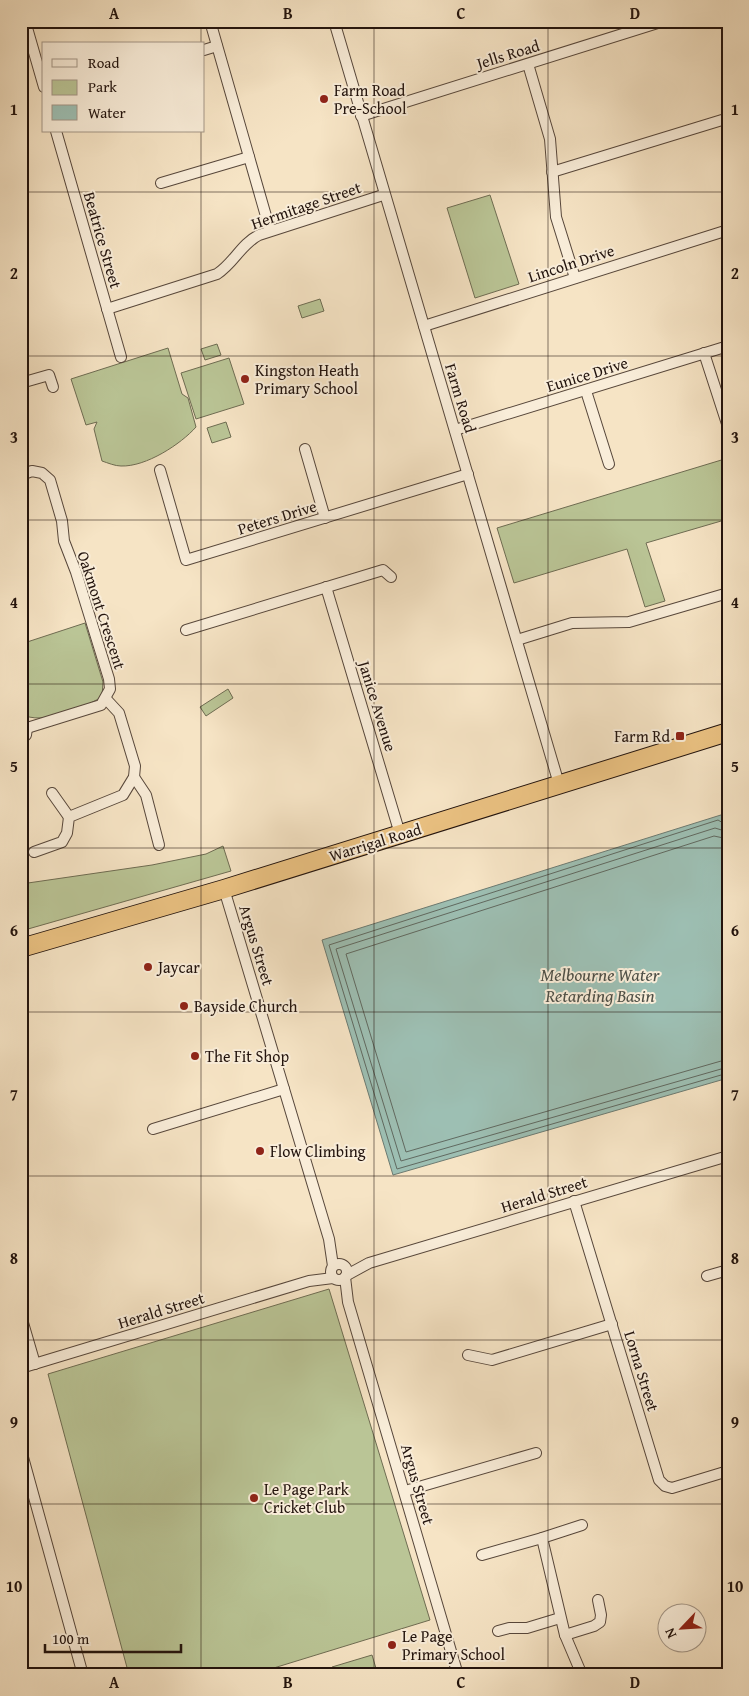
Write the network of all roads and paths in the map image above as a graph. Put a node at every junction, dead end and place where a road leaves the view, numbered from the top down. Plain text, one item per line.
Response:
1 (25, 21) edge
2 (210, 21) edge
3 (334, 21) edge
4 (664, 21) edge
5 (217, 46) junction
6 (205, 50) edge
7 (528, 64) junction
8 (42, 80) edge
9 (361, 116) junction
10 (722, 120) dead end
11 (56, 132) edge
12 (249, 157) junction
13 (552, 172) junction
14 (161, 183) dead end
15 (383, 195) junction
16 (270, 230) junction
17 (728, 230) edge
18 (575, 278) junction
19 (107, 309) junction
20 (424, 326) junction
21 (728, 346) edge
22 (704, 353) junction
23 (121, 357) dead end
24 (21, 383) edge
25 (53, 387) dead end
26 (586, 390) junction
27 (728, 427) edge
28 (455, 430) junction
29 (305, 449) dead end
30 (609, 464) dead end
31 (160, 470) dead end
32 (468, 474) junction
33 (21, 475) edge
34 (325, 518) junction
35 (391, 577) dead end
36 (326, 587) junction
37 (728, 593) edge
38 (186, 630) dead end
39 (517, 640) junction
40 (106, 699) junction
41 (24, 724) edge
42 (728, 732) edge
43 (21, 739) edge
44 (134, 777) junction
45 (559, 784) junction
46 (52, 793) dead end
47 (69, 817) junction
48 (400, 834) junction
49 (159, 845) dead end
50 (34, 852) dead end
51 (224, 888) junction
52 (21, 948) edge
53 (284, 1089) junction
54 (153, 1129) dead end
55 (728, 1156) edge
56 (574, 1201) junction
57 (728, 1270) edge
58 (339, 1272) junction
59 (707, 1276) dead end
60 (21, 1316) edge
61 (612, 1324) junction
62 (468, 1356) dead end
63 (36, 1364) junction
64 (21, 1368) edge
65 (21, 1450) edge
66 (536, 1453) dead end
67 (728, 1471) edge
68 (405, 1491) junction
69 (582, 1525) dead end
70 (542, 1538) junction
71 (482, 1556) dead end
72 (598, 1600) dead end
73 (560, 1618) junction
74 (498, 1631) dead end
75 (565, 1634) junction
76 (83, 1675) edge
77 (458, 1675) edge
78 (582, 1675) edge

1 - 8 street
2 - 5 street
3 - 9 street, Farm Road
4 - 7 street, Jells Road
5 - 6 street
5 - 12 street
7 - 9 street, Jells Road
7 - 13 street
9 - 15 street, Farm Road
10 - 13 street
11 - 19 street, Beatrice Street
12 - 14 street
12 - 16 street
13 - 18 street
15 - 16 street, Hermitage Street
15 - 20 street, Farm Road
16 - 19 street, Hermitage Street
17 - 18 street, Lincoln Drive
18 - 20 street, Lincoln Drive
19 - 23 street, Beatrice Street
20 - 28 street, Farm Road
21 - 22 street, Eunice Drive
22 - 26 street, Eunice Drive
22 - 27 street
24 - 25 street
26 - 28 street, Eunice Drive
26 - 30 street
28 - 32 street, Farm Road
29 - 34 street
31 - 34 street, Peters Drive
32 - 34 street, Peters Drive
32 - 39 street, Farm Road
33 - 40 street, Oakmont Crescent
35 - 36 street
36 - 38 street
36 - 48 street, Janice Avenue
37 - 39 street
39 - 45 street, Farm Road
40 - 41 street
40 - 44 street
41 - 43 street
42 - 45 highway, Warrigal Road
44 - 47 street
44 - 49 street
45 - 48 highway, Warrigal Road
46 - 47 street
47 - 50 street
48 - 51 highway, Warrigal Road
51 - 52 highway, Warrigal Road
51 - 53 street, Argus Street
53 - 54 street
53 - 58 street, Argus Street
55 - 56 street, Herald Street
56 - 58 street, Herald Street
56 - 61 street, Lorna Street
57 - 59 street
58 - 63 street, Herald Street
58 - 68 street, Argus Street
60 - 63 street
61 - 62 street
61 - 67 street, Lorna Street
63 - 64 street, Herald Street
65 - 76 street
66 - 68 street
68 - 77 street, Argus Street
69 - 70 street
70 - 71 street
70 - 73 street
72 - 75 street
73 - 74 street
73 - 75 street
75 - 78 street

